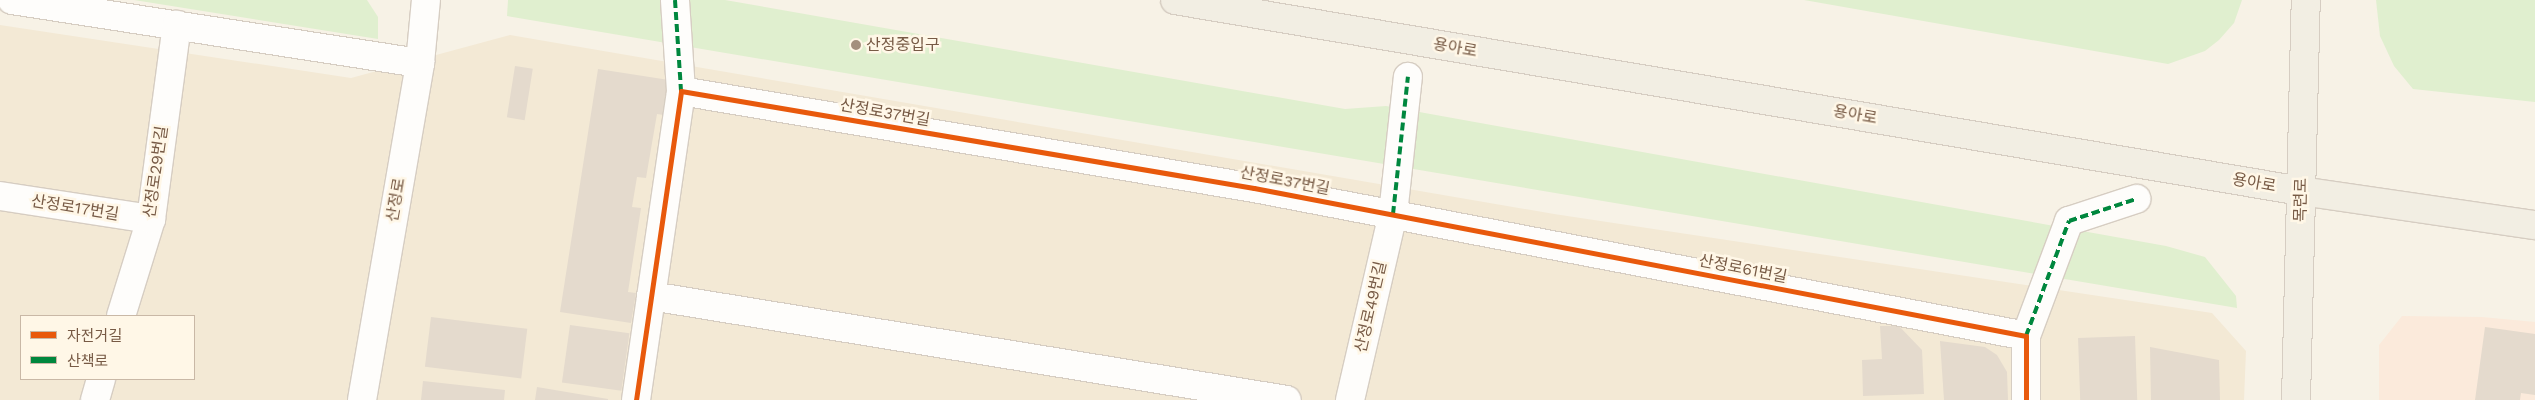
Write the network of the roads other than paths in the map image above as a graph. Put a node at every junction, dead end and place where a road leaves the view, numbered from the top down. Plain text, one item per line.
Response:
1 (12, 0) edge
2 (426, 0) edge
3 (675, 0) edge
4 (1175, 0) edge
5 (2306, 0) edge
6 (177, 25) junction
7 (420, 63) junction
8 (1408, 77) dead end
9 (681, 91) junction
10 (2301, 191) junction
11 (0, 196) edge
12 (2136, 199) dead end
13 (1392, 214) junction
14 (151, 219) junction
15 (2535, 225) edge
16 (651, 296) junction
17 (121, 315) edge
18 (2026, 336) junction
19 (101, 380) edge
20 (95, 400) edge
21 (362, 400) edge
22 (636, 400) edge
23 (1287, 400) edge
24 (1350, 400) edge
25 (2026, 400) edge
26 (2296, 400) edge

1 - 6 street
2 - 7 street, 산정로
3 - 9 street
4 - 10 main road, 용아로
5 - 10 main road, 목련로
6 - 7 street
6 - 14 street, 산정로29번길
7 - 21 street, 산정로
8 - 13 street, 산정로49번길
9 - 13 street, 산정로37번길
9 - 16 street
10 - 15 main road, 용아로
10 - 26 main road, 목련로
11 - 14 street, 산정로17번길
12 - 18 street
13 - 18 street, 산정로61번길
13 - 24 street, 산정로49번길
14 - 17 street, 산정로29번길
16 - 22 street
16 - 23 street
18 - 25 street
19 - 20 street

